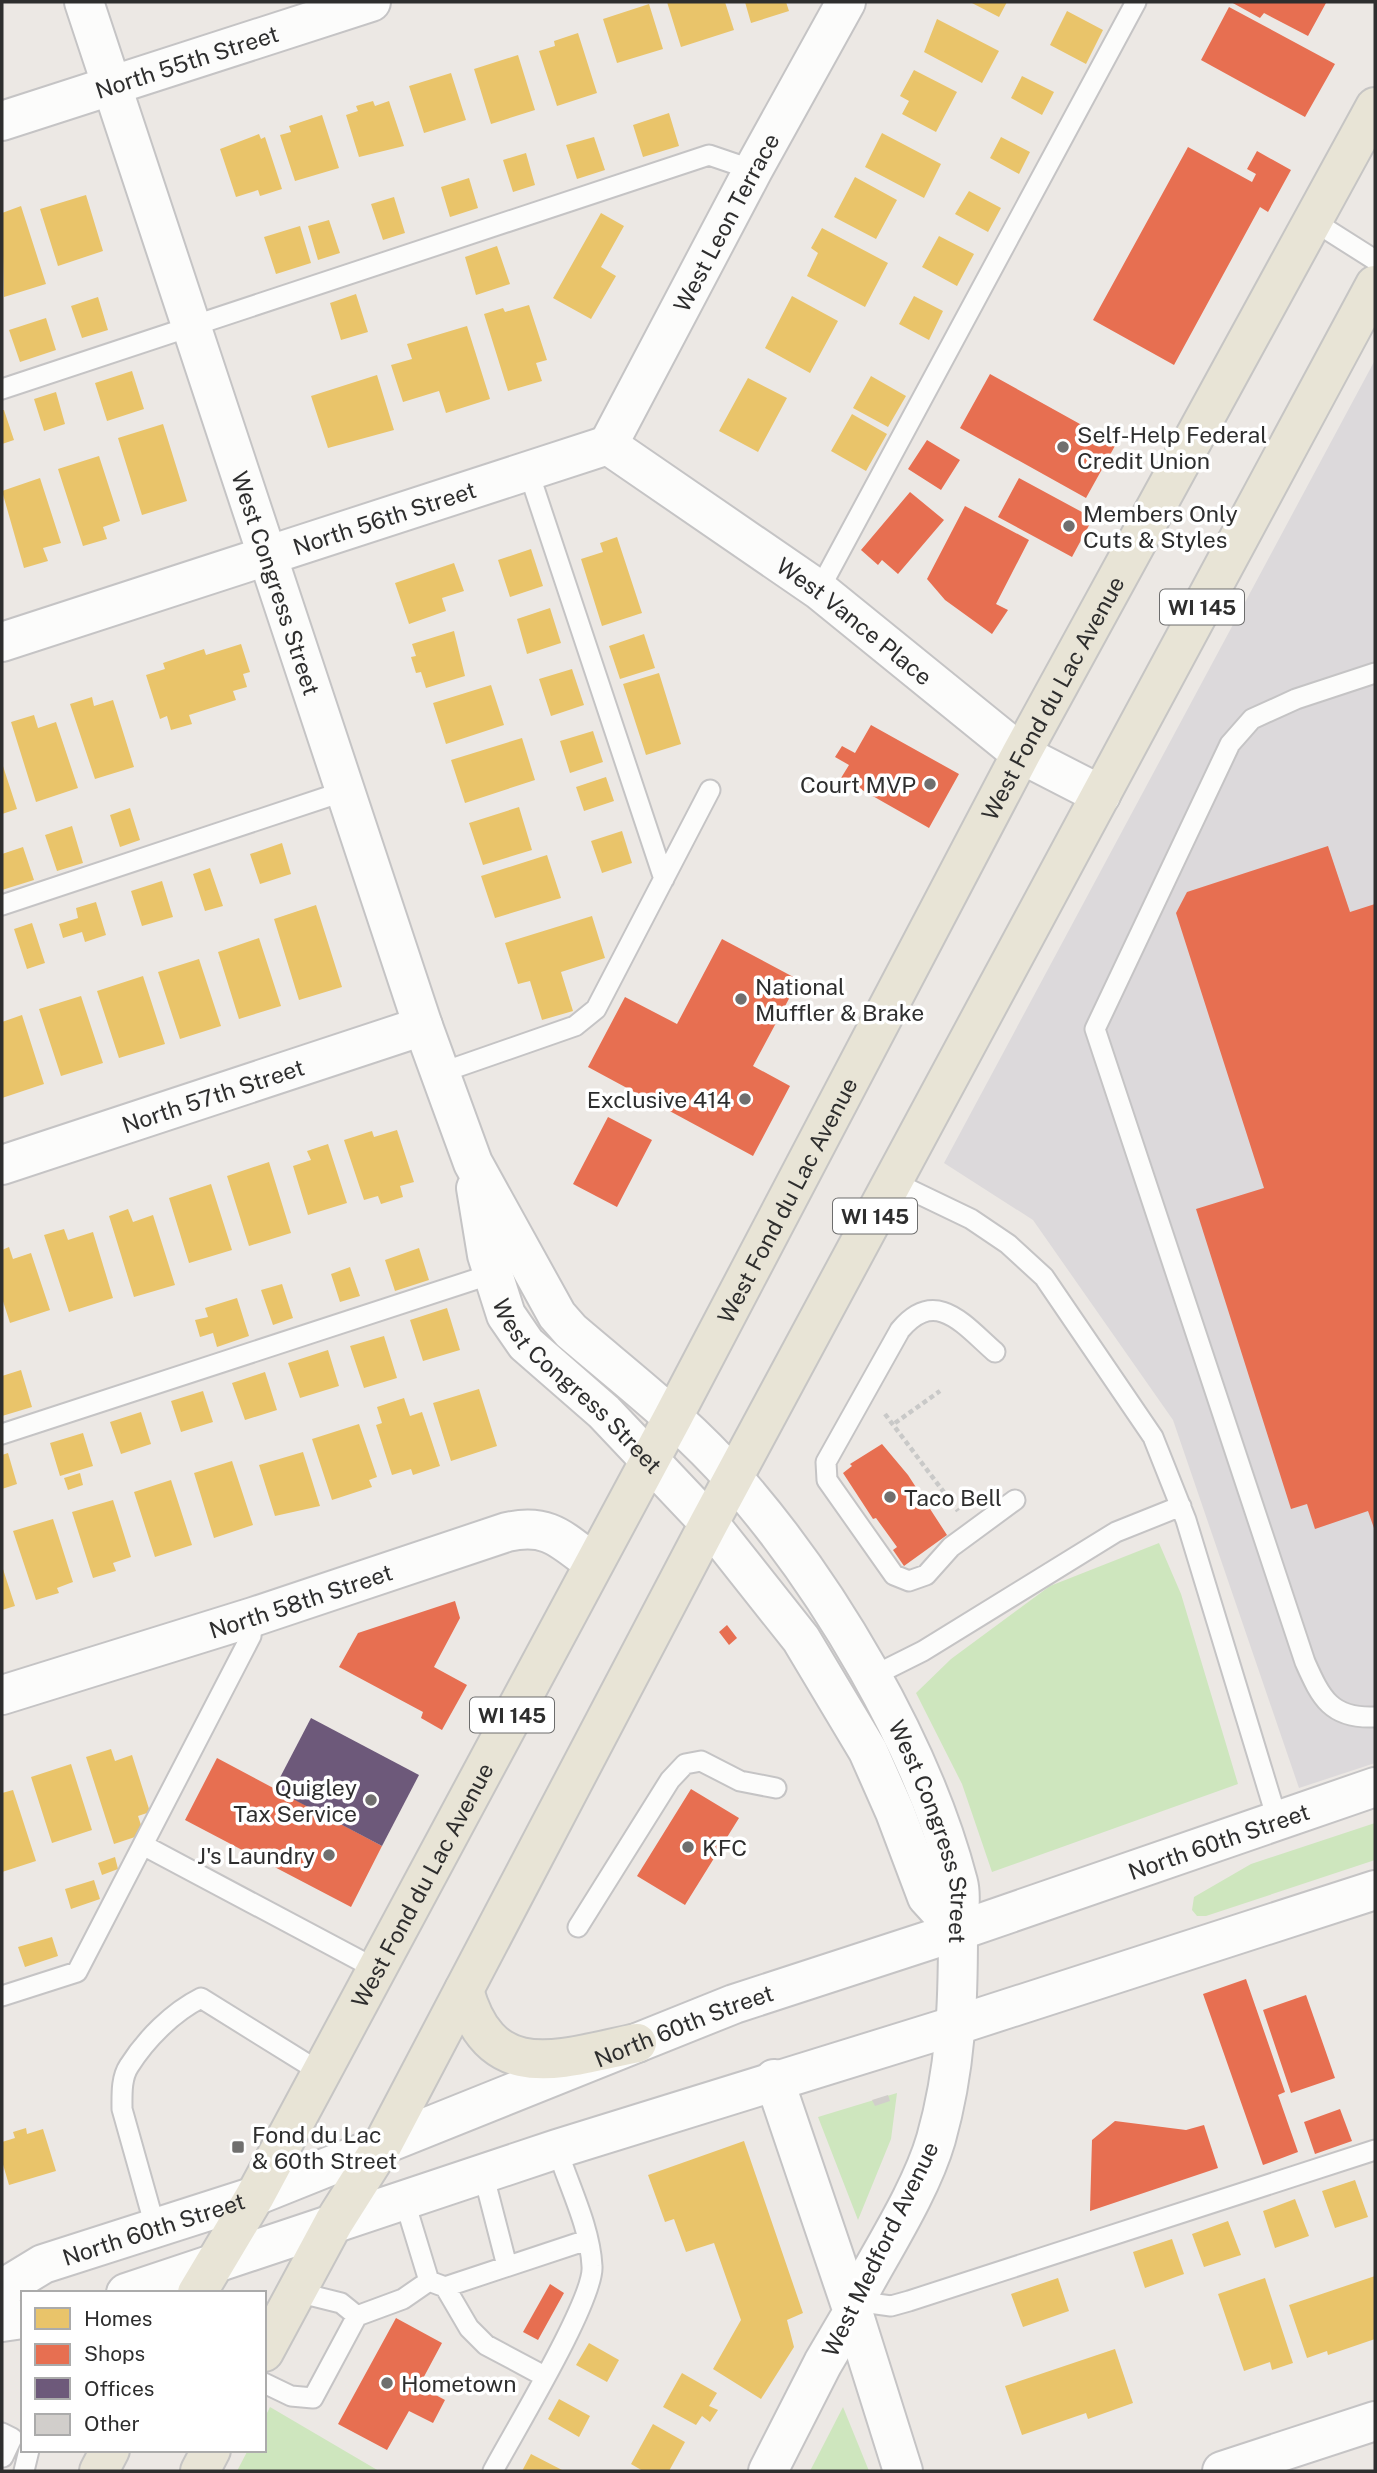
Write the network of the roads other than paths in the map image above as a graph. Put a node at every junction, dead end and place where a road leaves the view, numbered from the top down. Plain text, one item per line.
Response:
1 (84, 2) edge
2 (371, 2) edge
3 (846, 2) edge
4 (1136, 2) edge
5 (111, 85) junction
6 (1375, 107) edge
7 (2, 121) edge
8 (753, 170) junction
9 (1315, 222) junction
10 (1375, 260) edge
11 (1375, 285) edge
12 (191, 328) junction
13 (2, 389) edge
14 (608, 445) junction
15 (528, 470) junction
16 (267, 554) junction
17 (819, 590) junction
18 (2, 642) edge
19 (1375, 673) edge
20 (1021, 754) junction
21 (710, 790) dead end
22 (345, 791) junction
23 (1101, 795) junction
24 (664, 879) junction
25 (2, 905) edge
26 (423, 1026) junction
27 (440, 1073) junction
28 (2, 1165) edge
29 (894, 1182) junction
30 (509, 1269) junction
31 (995, 1352) dead end
32 (673, 1417) junction
33 (2, 1434) edge
34 (649, 1461) junction
35 (734, 1480) junction
36 (1015, 1500) dead end
37 (1181, 1506) junction
38 (709, 1523) junction
39 (593, 1563) junction
40 (253, 1616) junction
41 (870, 1676) junction
42 (2, 1695) edge
43 (838, 1698) junction
44 (1375, 1717) edge
45 (1375, 1787) edge
46 (776, 1788) dead end
47 (1277, 1819) junction
48 (143, 1845) junction
49 (1375, 1890) edge
50 (578, 1927) dead end
51 (958, 1931) junction
52 (376, 1969) junction
53 (464, 1990) junction
54 (2, 1996) edge
55 (957, 2025) junction
56 (637, 2043) junction
57 (320, 2073) junction
58 (774, 2079) junction
59 (382, 2146) junction
60 (556, 2149) junction
61 (1375, 2151) edge
62 (483, 2173) junction
63 (255, 2196) junction
64 (404, 2199) junction
65 (334, 2222) junction
66 (156, 2230) junction
67 (587, 2240) junction
68 (507, 2266) junction
69 (204, 2279) edge
70 (437, 2284) junction
71 (2, 2289) edge
72 (137, 2291) edge
73 (297, 2292) junction
74 (854, 2307) junction
75 (357, 2316) junction
76 (21, 2319) edge
77 (2, 2322) edge
78 (266, 2348) edge
79 (544, 2376) junction
80 (266, 2384) edge
81 (1375, 2421) edge
82 (12, 2436) edge
83 (29, 2452) edge
84 (109, 2452) edge
85 (210, 2452) edge
86 (3, 2457) edge
87 (24, 2471) edge
88 (99, 2471) edge
89 (200, 2471) edge
90 (493, 2471) edge
91 (768, 2471) edge
92 (903, 2471) edge
93 (1223, 2471) edge

1 - 5 street, West Congress Street
2 - 5 street, North 55th Street
3 - 8 street, West Leon Terrace
4 - 17 lane
5 - 7 street, North 55th Street
5 - 12 street, West Congress Street
6 - 9 main road, West Fond du Lac Avenue / WI 145
8 - 12 lane
8 - 14 street, West Leon Terrace
9 - 10 lane
9 - 20 main road, West Fond du Lac Avenue / WI 145
11 - 23 main road, WI 145
12 - 13 lane
12 - 16 street, West Congress Street
14 - 15 street, North 56th Street
14 - 17 street, West Vance Place
15 - 16 street, North 56th Street
15 - 24 lane
16 - 18 street, North 56th Street
16 - 22 street, West Congress Street
17 - 20 street, West Vance Place
19 - 44 lane
20 - 23 street, West Vance Place
20 - 32 main road, West Fond du Lac Avenue / WI 145
21 - 24 lane
22 - 25 lane
22 - 26 street, West Congress Street
23 - 29 main road, WI 145
24 - 27 lane
26 - 27 street, West Congress Street
26 - 28 street, North 57th Street
27 - 30 street, West Congress Street
29 - 35 main road, WI 145
29 - 37 lane
30 - 32 street, West Congress Street
30 - 33 lane
30 - 34 street, West Congress Street
31 - 36 lane
32 - 34 main road, West Fond du Lac Avenue / WI 145
32 - 35 street, West Congress Street
34 - 38 street, West Congress Street
34 - 39 main road, West Fond du Lac Avenue / WI 145
35 - 38 main road, WI 145
35 - 41 street, West Congress Street
37 - 41 lane
37 - 47 lane
38 - 43 street, West Congress Street
38 - 53 main road, WI 145
39 - 40 street, North 58th Street
39 - 52 main road, West Fond du Lac Avenue / WI 145
40 - 42 street, North 58th Street
40 - 48 lane
41 - 43 lane
41 - 51 street, West Congress Street
43 - 51 street, West Congress Street
45 - 47 street, North 60th Street
46 - 50 lane
47 - 51 street, North 60th Street
48 - 52 lane
48 - 54 lane
49 - 55 street
51 - 55 street, West Medford Avenue
51 - 56 street, North 60th Street
52 - 57 main road, West Fond du Lac Avenue / WI 145
53 - 56 main road
53 - 59 main road, WI 145
55 - 58 street
55 - 74 street, West Medford Avenue
56 - 59 street, North 60th Street
57 - 63 main road, West Fond du Lac Avenue / WI 145
57 - 66 lane
58 - 60 street
58 - 74 street
59 - 63 street, North 60th Street
59 - 65 main road, WI 145
60 - 62 street
60 - 67 lane
61 - 74 lane
62 - 64 street
62 - 68 lane
63 - 66 street, North 60th Street
63 - 69 main road, West Fond du Lac Avenue / WI 145
64 - 65 street
64 - 70 lane
65 - 69 street
65 - 73 main road, WI 145
66 - 71 street, North 60th Street
67 - 68 lane
67 - 79 lane
68 - 70 lane
69 - 72 street
70 - 75 lane
70 - 79 lane
73 - 75 lane
73 - 78 main road, WI 145
74 - 91 street, West Medford Avenue
74 - 92 street
75 - 80 lane
76 - 77 street
79 - 90 lane
81 - 93 street
82 - 86 lane
83 - 87 lane
84 - 88 main road
85 - 89 main road

